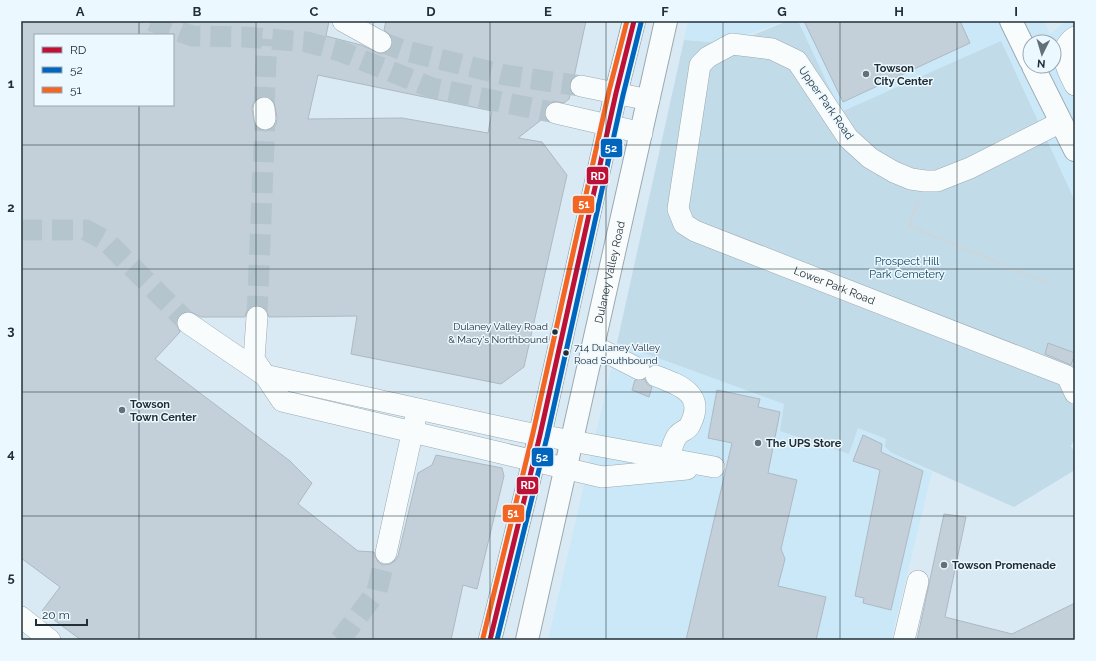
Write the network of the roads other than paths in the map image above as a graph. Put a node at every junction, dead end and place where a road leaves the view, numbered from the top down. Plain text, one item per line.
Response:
1 (343, 21) edge
2 (634, 21) edge
3 (666, 21) edge
4 (1011, 21) edge
5 (1075, 38) edge
6 (381, 42) tunnel mouth
7 (1022, 44) edge
8 (1037, 74) edge
9 (1075, 85) edge
10 (581, 86) tunnel mouth
11 (616, 93) junction
12 (649, 100) junction
13 (556, 113) tunnel mouth
14 (1061, 122) junction
15 (609, 124) junction
16 (642, 133) junction
17 (688, 139) joint
18 (1075, 150) edge
19 (257, 317) tunnel mouth
20 (188, 323) tunnel mouth
21 (594, 346) junction
22 (264, 375) junction
23 (1071, 384) edge
24 (418, 409) junction
25 (412, 433) junction
26 (540, 435) junction
27 (573, 441) junction
28 (669, 458) junction
29 (533, 461) junction
30 (566, 470) junction
31 (386, 553) tunnel mouth
32 (918, 581) dead end
33 (21, 617) edge
34 (50, 640) edge
35 (490, 640) edge
36 (527, 640) edge
37 (904, 640) edge

1 - 6 lane
2 - 11 main road
3 - 12 main road, Dulaney Valley Road
4 - 7 main road
5 - 9 lane
8 - 14 main road
10 - 11 lane
11 - 12 lane
11 - 15 main road
12 - 16 main road, Dulaney Valley Road
13 - 15 lane
14 - 17 lane, Upper Park Road
14 - 18 main road
15 - 16 lane
15 - 26 main road
16 - 21 main road, Dulaney Valley Road
17 - 23 lane, Lower Park Road
19 - 22 lane
20 - 22 lane
21 - 27 main road, Dulaney Valley Road
21 - 28 lane
22 - 24 lane
22 - 25 lane
24 - 25 lane
24 - 26 lane
25 - 29 lane
25 - 31 lane
26 - 27 lane
26 - 29 main road
27 - 28 lane
27 - 30 main road, Dulaney Valley Road
28 - 30 lane
29 - 30 lane
29 - 35 main road
30 - 36 main road, Dulaney Valley Road
32 - 37 lane
33 - 34 lane

